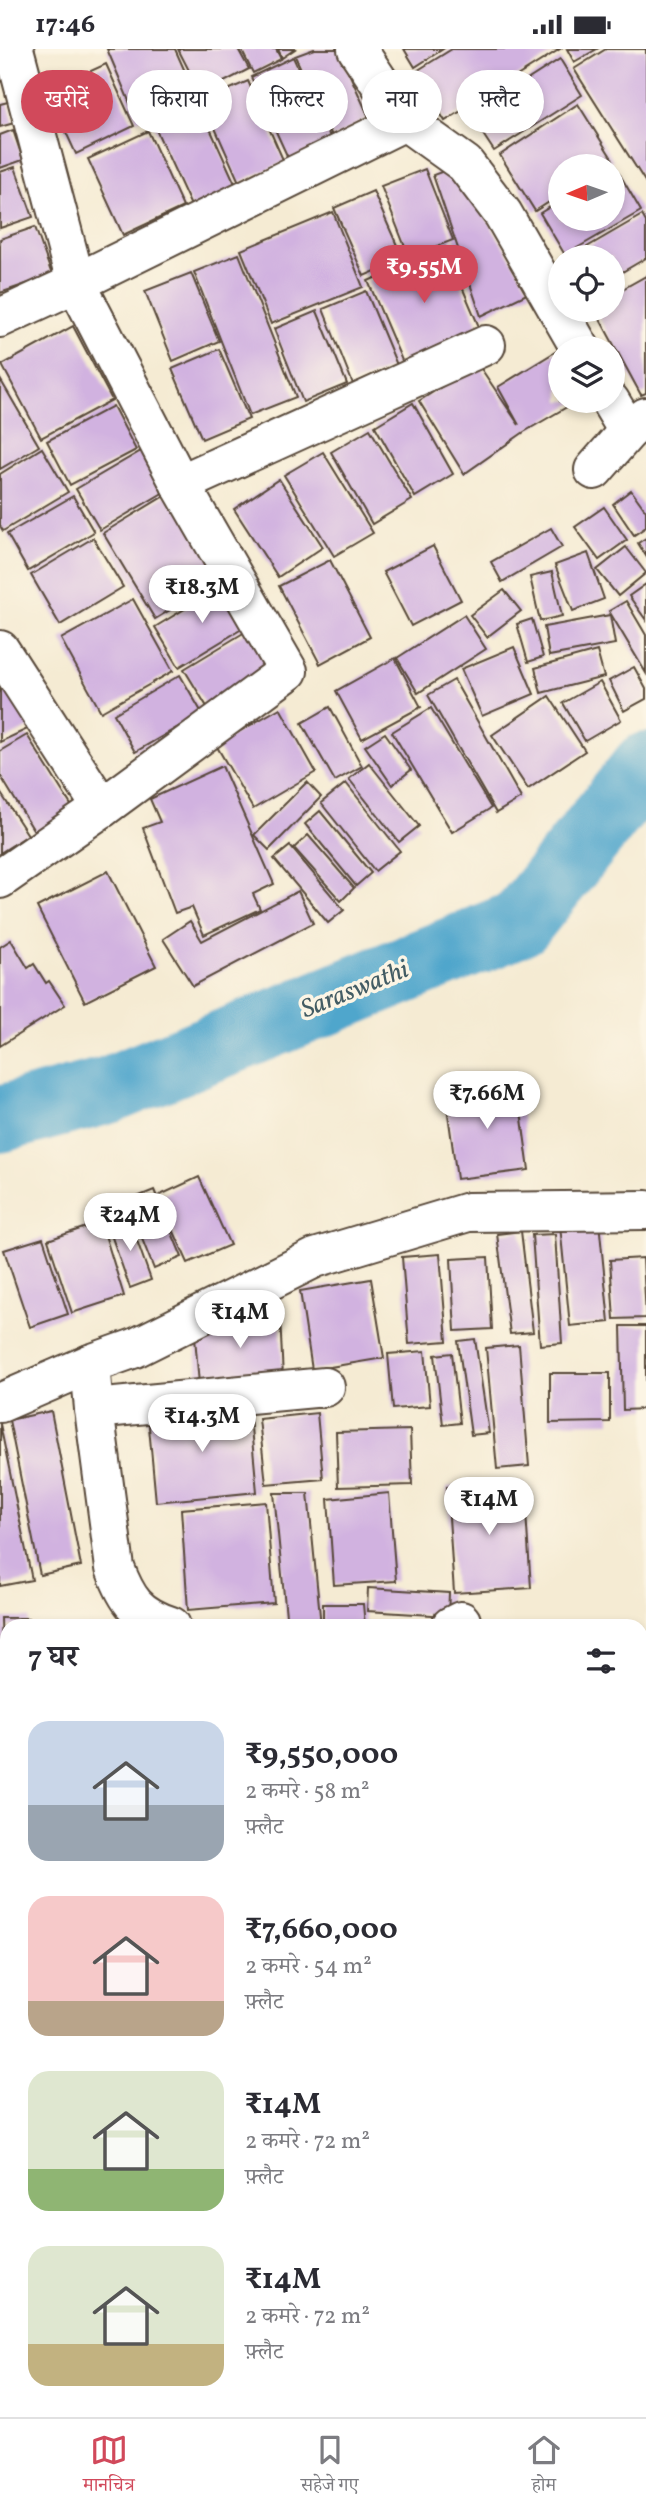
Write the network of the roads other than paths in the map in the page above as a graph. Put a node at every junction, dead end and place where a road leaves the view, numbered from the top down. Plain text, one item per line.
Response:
1 (14, 49) edge
2 (357, 49) edge
3 (371, 70) edge
4 (381, 133) edge
5 (422, 133) edge
6 (76, 283) junction
7 (0, 318) edge
8 (573, 336) edge
9 (486, 345) dead end
10 (628, 416) edge
11 (594, 470) dead end
12 (180, 484) junction
13 (0, 650) edge
14 (102, 808) junction
15 (0, 879) edge
16 (646, 1210) edge
17 (90, 1364) junction
18 (325, 1387) dead end
19 (0, 1403) edge
20 (94, 1409) junction
21 (156, 1619) edge

1 - 6 street
2 - 3 street
4 - 6 street
5 - 8 street
6 - 7 street
6 - 12 street
9 - 12 street
10 - 11 street
12 - 14 street
13 - 14 street
14 - 15 street
16 - 17 street
17 - 19 street
17 - 20 street
18 - 20 street
20 - 21 street

